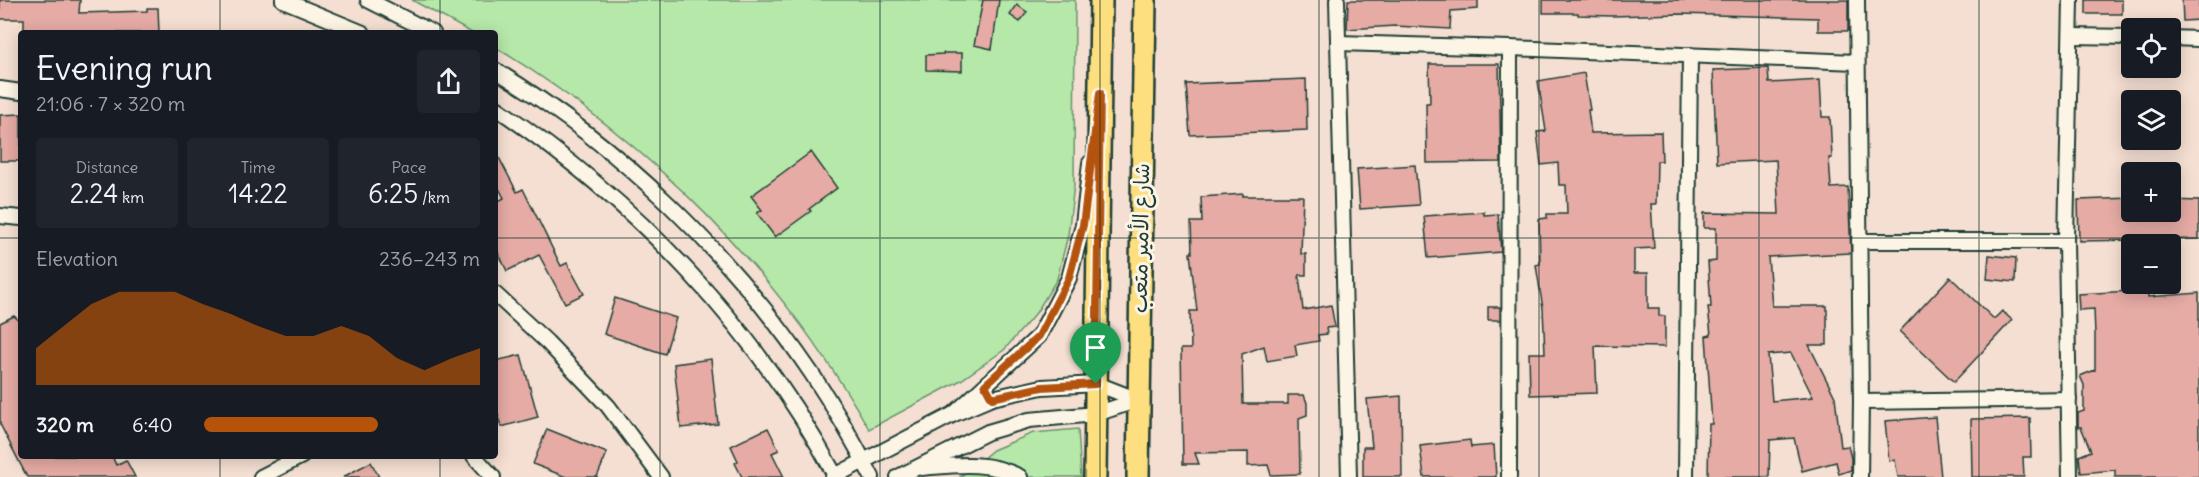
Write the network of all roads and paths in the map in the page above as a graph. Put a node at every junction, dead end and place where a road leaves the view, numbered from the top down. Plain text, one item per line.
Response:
1 (283, 0) edge
2 (368, 0) edge
3 (1101, 0) edge
4 (1145, 0) edge
5 (1337, 0) edge
6 (1857, 0) edge
7 (2071, 0) edge
8 (356, 30) edge
9 (427, 30) edge
10 (2071, 36) junction
11 (2121, 37) edge
12 (2181, 38) edge
13 (2199, 39) edge
14 (1338, 43) junction
15 (1510, 48) junction
16 (1690, 55) junction
17 (1856, 62) junction
18 (498, 72) edge
19 (0, 89) edge
20 (18, 92) edge
21 (1100, 93) junction
22 (498, 109) edge
23 (0, 216) edge
24 (18, 218) edge
25 (1859, 241) junction
26 (2066, 241) junction
27 (498, 297) edge
28 (1096, 384) junction
29 (985, 385) junction
30 (992, 398) junction
31 (2069, 399) junction
32 (1138, 400) junction
33 (1861, 402) junction
34 (954, 414) junction
35 (1096, 414) junction
36 (296, 459) edge
37 (477, 459) edge
38 (864, 461) junction
39 (914, 469) junction
40 (261, 477) edge
41 (493, 477) edge
42 (661, 477) edge
43 (835, 477) edge
44 (872, 477) edge
45 (898, 477) edge
46 (1020, 477) edge
47 (1095, 477) edge
48 (1138, 477) edge
49 (1349, 477) edge
50 (1509, 477) edge
51 (1686, 477) edge
52 (1860, 477) edge
53 (2070, 477) edge

1 - 8 street
2 - 9 street
3 - 21 main road, شارع الأمير متعب
4 - 32 main road, شارع الأمير متعب
5 - 14 street
6 - 17 street
7 - 10 street
10 - 11 street
10 - 26 street
12 - 13 street
14 - 15 street
14 - 49 street
15 - 16 street
15 - 50 street
16 - 17 street
16 - 51 street
17 - 25 street
18 - 38 street
19 - 20 street
21 - 28 main road, شارع الأمير متعب
21 - 29 street
22 - 43 street
23 - 24 street
25 - 26 street
25 - 33 street
26 - 31 street
27 - 42 street
28 - 30 street
28 - 32 street
28 - 35 main road, شارع الأمير متعب
29 - 30 street
29 - 34 street
30 - 34 street
31 - 33 street
31 - 53 street
32 - 35 street
32 - 48 main road, شارع الأمير متعب
33 - 52 street
34 - 38 street
35 - 39 street
35 - 47 main road, شارع الأمير متعب
36 - 40 street
37 - 41 street
38 - 43 street
38 - 44 street
39 - 45 street
39 - 46 street

